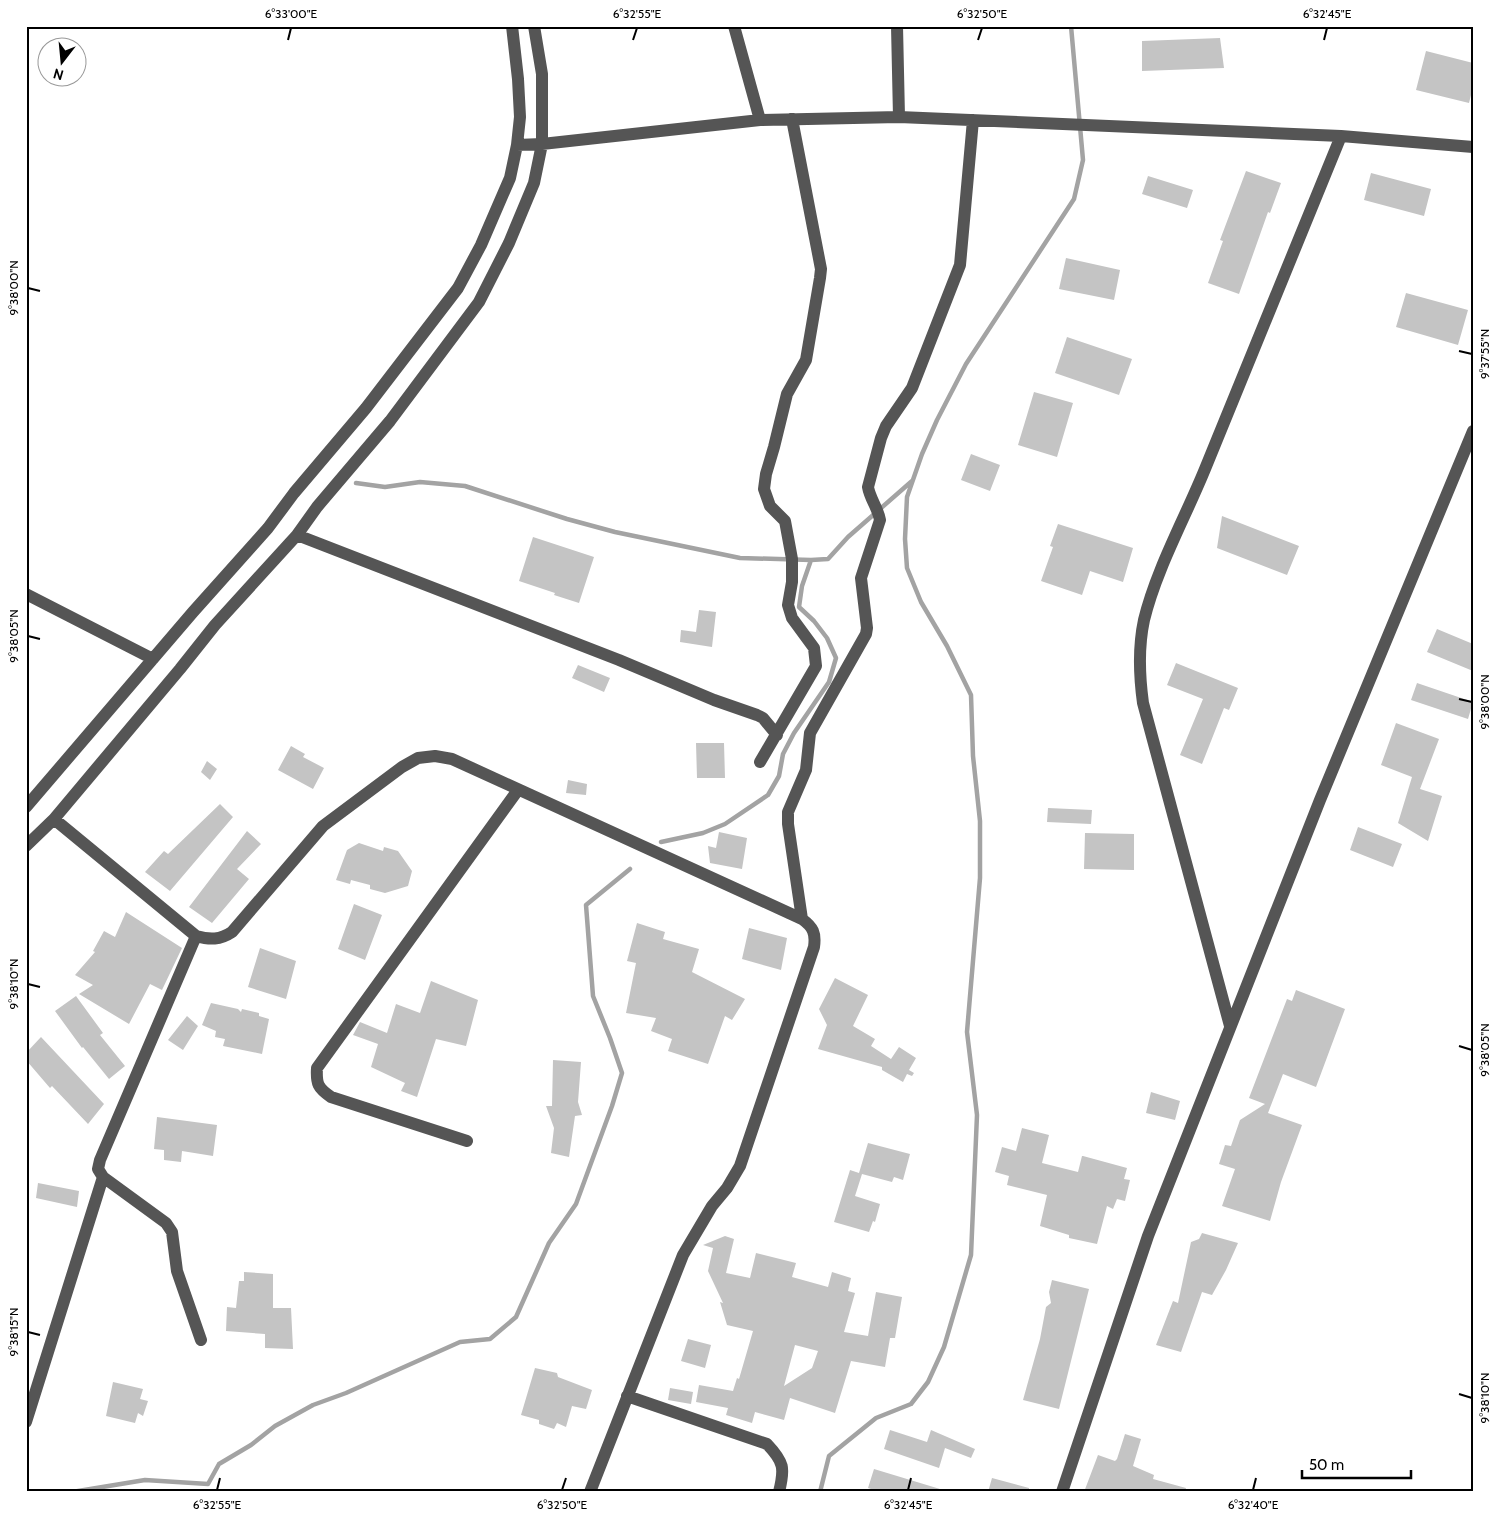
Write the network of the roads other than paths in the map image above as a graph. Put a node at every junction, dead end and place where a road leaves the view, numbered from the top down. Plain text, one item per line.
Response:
1 (512, 26) edge
2 (534, 26) edge
3 (734, 26) edge
4 (897, 26) edge
5 (899, 117) junction
6 (792, 119) junction
7 (760, 120) junction
8 (973, 120) junction
9 (1340, 136) junction
10 (542, 144) junction
11 (517, 145) junction
12 (1473, 147) edge
13 (1473, 431) edge
14 (296, 535) junction
15 (26, 594) edge
16 (154, 659) junction
17 (776, 735) junction
18 (760, 762) dead end
19 (518, 790) junction
20 (26, 807) edge
21 (54, 819) junction
22 (26, 846) edge
23 (802, 919) junction
24 (196, 936) junction
25 (1230, 1026) junction
26 (467, 1141) dead end
27 (103, 1177) junction
28 (201, 1340) dead end
29 (627, 1396) junction
30 (26, 1422) edge
31 (590, 1492) edge
32 (779, 1492) edge
33 (1062, 1492) edge

1 - 11 street
2 - 10 street
3 - 7 street
4 - 5 street
5 - 6 street
5 - 8 street
6 - 7 street
6 - 17 street
7 - 10 street
8 - 9 street
8 - 23 street
9 - 12 street
9 - 25 street
10 - 11 street
10 - 14 street
11 - 16 street
13 - 25 street
14 - 17 street
14 - 21 street
15 - 16 street
16 - 20 street
17 - 18 street
19 - 23 street
19 - 24 street
19 - 26 street
21 - 22 street
21 - 24 street
23 - 29 street
24 - 27 street
25 - 33 street
27 - 28 street
27 - 30 street
29 - 31 street
29 - 32 street

